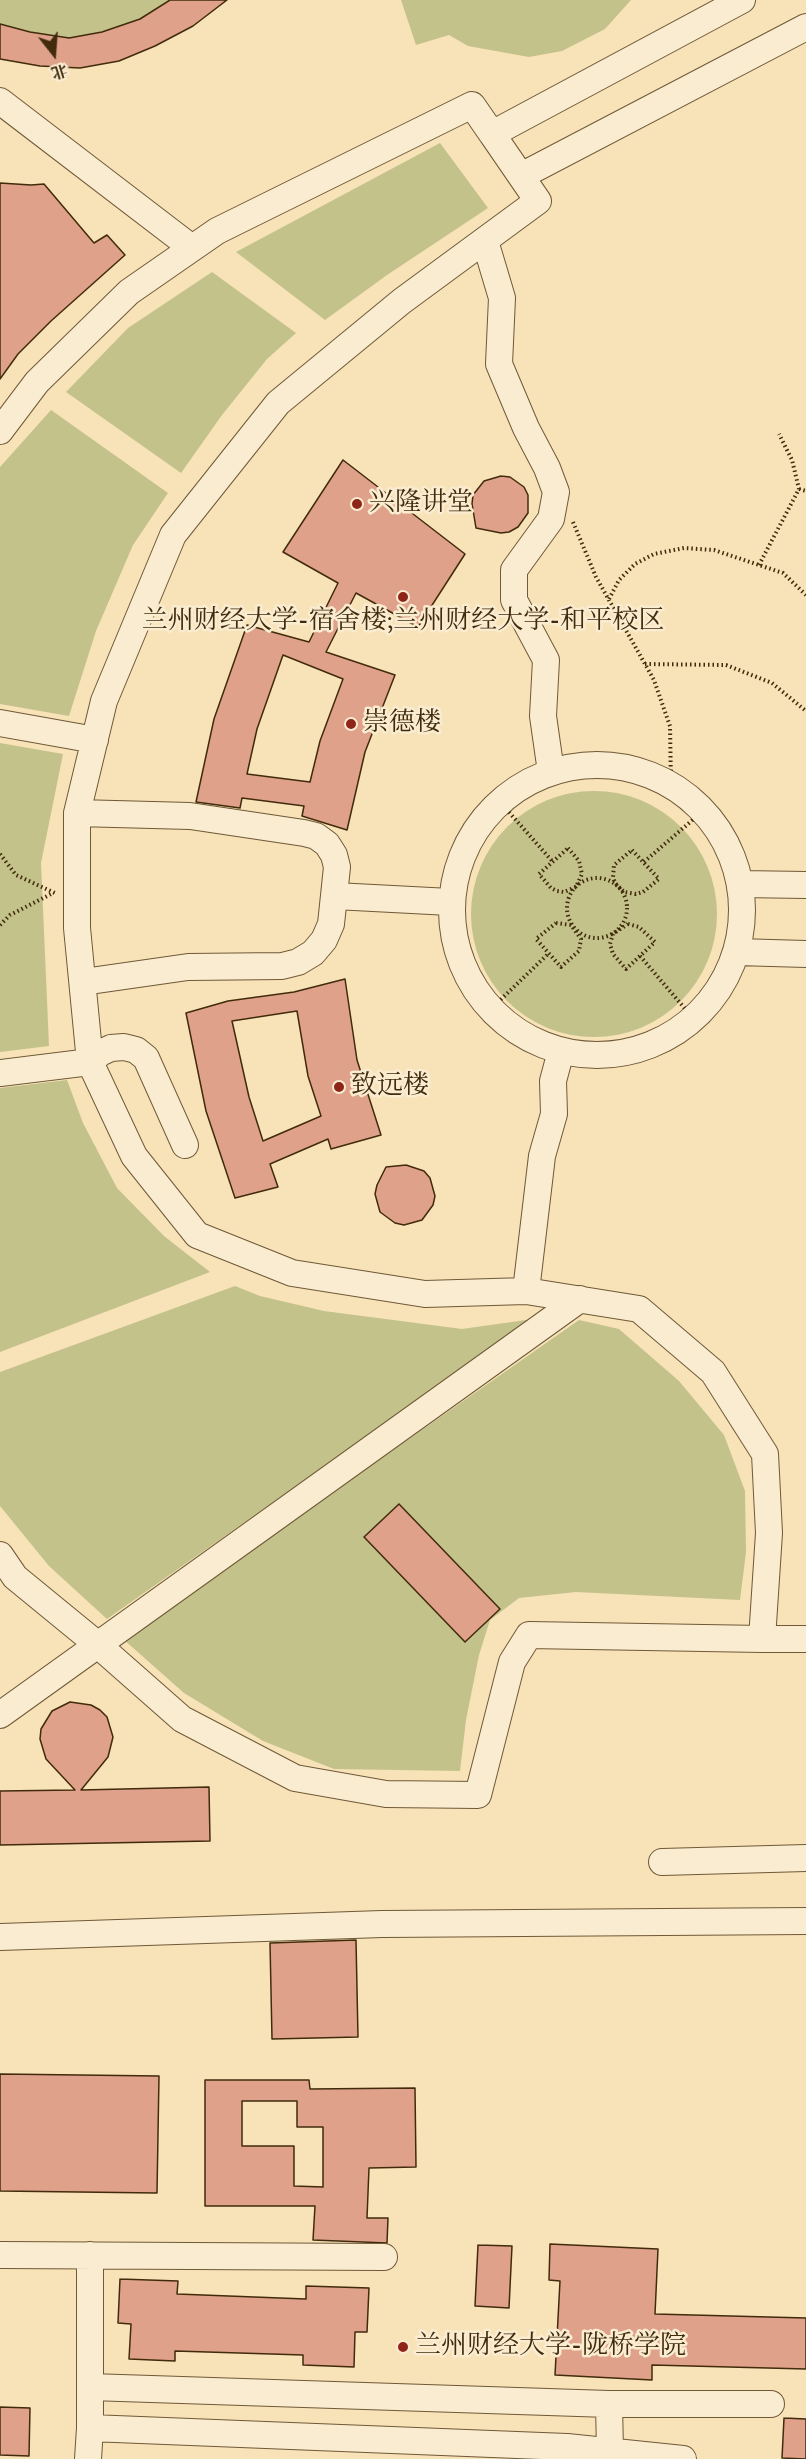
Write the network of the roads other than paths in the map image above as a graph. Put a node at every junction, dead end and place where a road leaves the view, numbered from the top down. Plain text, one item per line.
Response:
1 (742, 0) edge
2 (806, 27) edge
3 (0, 101) edge
4 (492, 134) junction
5 (521, 176) junction
6 (484, 241) junction
7 (192, 248) junction
8 (0, 431) edge
9 (0, 723) edge
10 (95, 740) junction
11 (551, 772) junction
12 (77, 813) junction
13 (741, 884) junction
14 (806, 885) edge
15 (335, 896) junction
16 (450, 902) junction
17 (737, 952) junction
18 (806, 954) edge
19 (82, 982) junction
20 (561, 1051) junction
21 (90, 1062) junction
22 (0, 1073) edge
23 (185, 1144) dead end
24 (526, 1291) junction
25 (580, 1299) junction
26 (0, 1555) edge
27 (762, 1639) junction
28 (806, 1639) edge
29 (98, 1645) junction
30 (0, 1715) edge
31 (806, 1858) edge
32 (662, 1862) dead end
33 (806, 1921) edge
34 (0, 1937) edge
35 (0, 2255) edge
36 (90, 2255) junction
37 (384, 2257) dead end
38 (90, 2386) junction
39 (609, 2404) junction
40 (771, 2404) dead end
41 (90, 2428) junction
42 (610, 2451) junction
43 (567, 2453) edge
44 (88, 2459) edge
45 (683, 2459) edge

1 - 4 street
2 - 5 street
3 - 7 street
4 - 5 street
4 - 7 street
5 - 6 street
6 - 10 street
6 - 11 street
7 - 8 street
9 - 10 street
10 - 12 street
11 - 13 street
11 - 16 street
12 - 15 street
12 - 19 street
13 - 14 street
13 - 17 street
15 - 16 street
15 - 19 street
16 - 20 street
17 - 18 street
17 - 20 street
19 - 21 street
20 - 24 street
21 - 22 street
21 - 23 street
21 - 24 street
24 - 25 street
25 - 27 street
25 - 29 street
26 - 29 street
27 - 28 street
27 - 29 street
29 - 30 street
31 - 32 street
33 - 34 street
35 - 36 street
36 - 37 street
36 - 38 street
38 - 39 street
38 - 41 street
39 - 40 street
39 - 42 street
41 - 43 street
41 - 44 street
42 - 43 street
42 - 45 street

